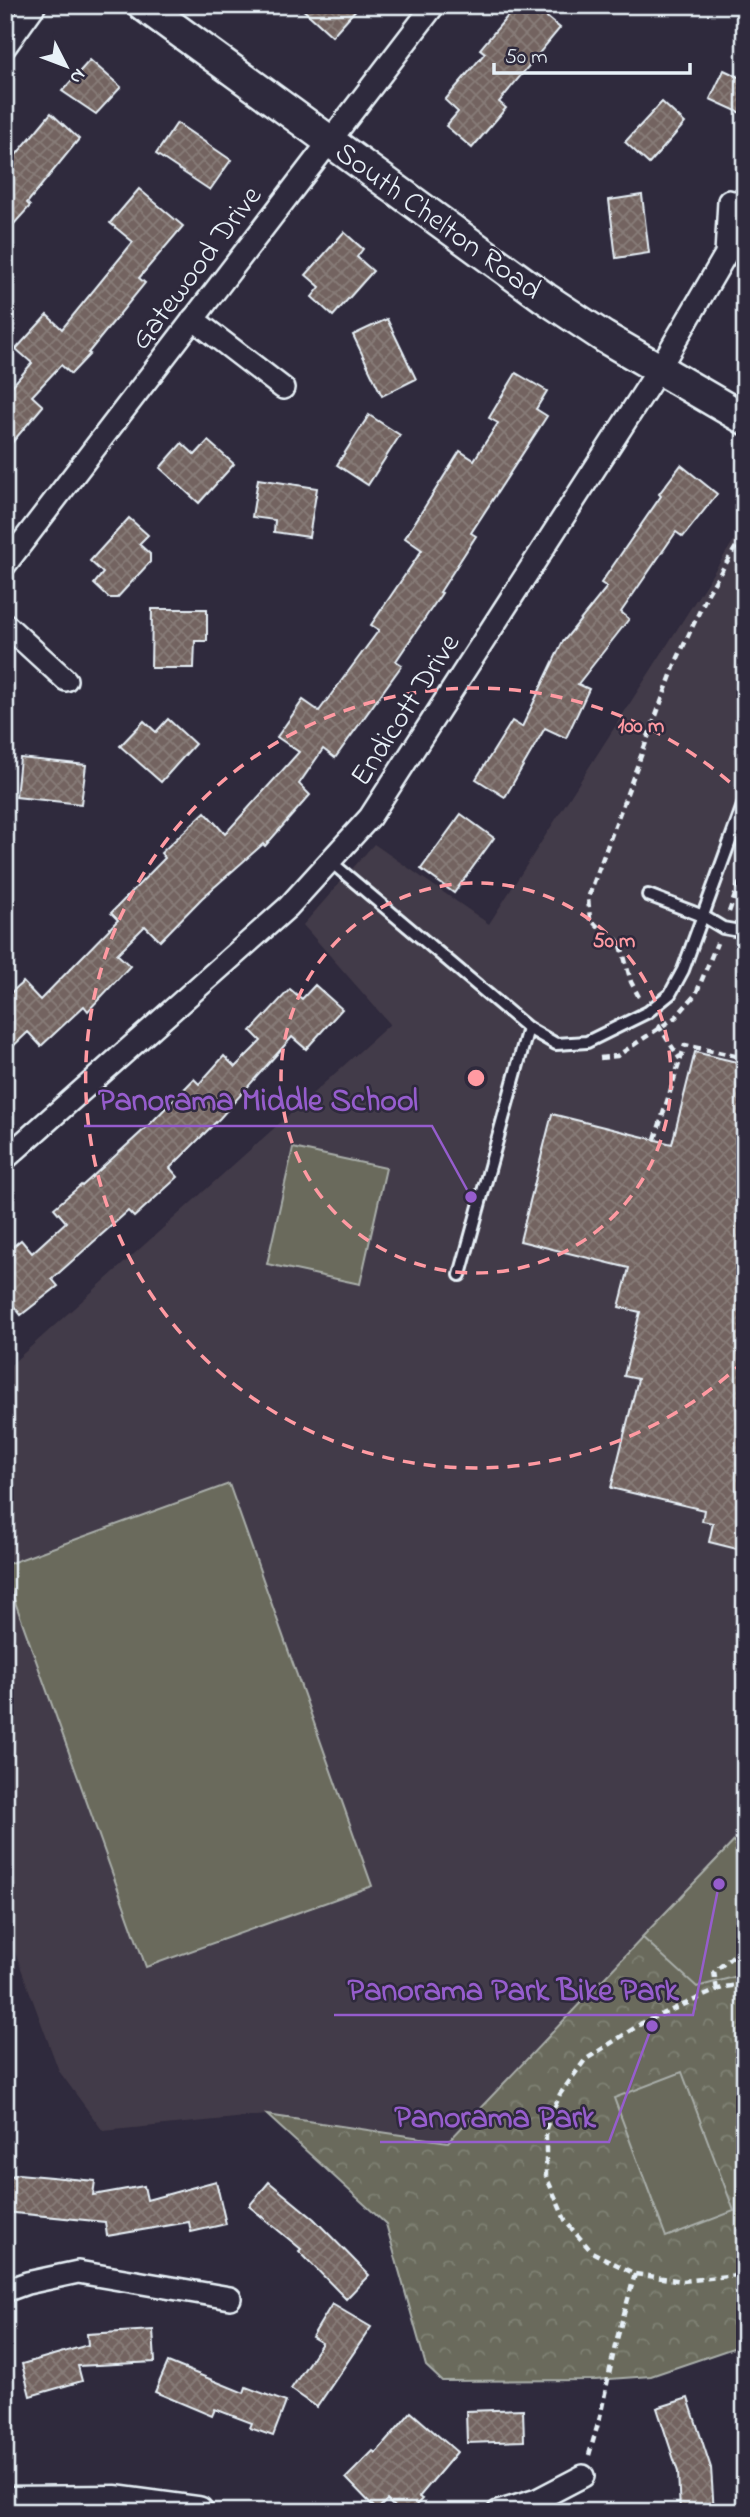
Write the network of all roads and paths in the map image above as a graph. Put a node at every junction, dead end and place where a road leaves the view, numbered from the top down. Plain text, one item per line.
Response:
1 (36, 5) edge
2 (143, 5) edge
3 (434, 5) edge
4 (5, 47) edge
5 (330, 139) junction
6 (729, 201) dead end
7 (193, 318) junction
8 (659, 369) junction
9 (283, 388) dead end
10 (745, 418) edge
11 (745, 532) edge
12 (5, 565) edge
13 (5, 624) edge
14 (66, 680) dead end
15 (745, 800) edge
16 (331, 862) junction
17 (745, 866) edge
18 (648, 895) dead end
19 (703, 916) junction
20 (723, 928) junction
21 (745, 932) edge
22 (648, 1012) junction
23 (528, 1028) junction
24 (661, 1028) junction
25 (597, 1058) dead end
26 (745, 1058) edge
27 (680, 1059) junction
28 (655, 1139) dead end
29 (5, 1160) edge
30 (460, 1275) dead end
31 (745, 1946) edge
32 (745, 1984) edge
33 (717, 1990) junction
34 (635, 2274) junction
35 (745, 2274) edge
36 (5, 2291) edge
37 (230, 2298) dead end
38 (583, 2476) joint
39 (5, 2502) edge
40 (198, 2512) edge
41 (498, 2512) edge

1 - 4 street
2 - 5 main road, South Chelton Road
3 - 5 street, Gatewood Drive
5 - 7 street, Gatewood Drive
5 - 8 main road, South Chelton Road
6 - 8 street, Endicott Drive
7 - 9 street
7 - 12 street, Gatewood Drive
8 - 10 main road, South Chelton Road
8 - 16 street, Endicott Drive
11 - 22 path
13 - 14 street
15 - 19 lane
16 - 23 lane
16 - 29 street, Endicott Drive
17 - 20 path
18 - 19 lane
19 - 20 lane
19 - 22 lane
20 - 21 lane
20 - 24 path
22 - 23 lane
22 - 24 path
23 - 30 lane
24 - 25 path
24 - 27 path
26 - 27 path
27 - 28 path
31 - 33 path
32 - 33 path
33 - 34 path
34 - 35 path
34 - 38 path
36 - 37 street
38 - 41 street
39 - 40 main road

